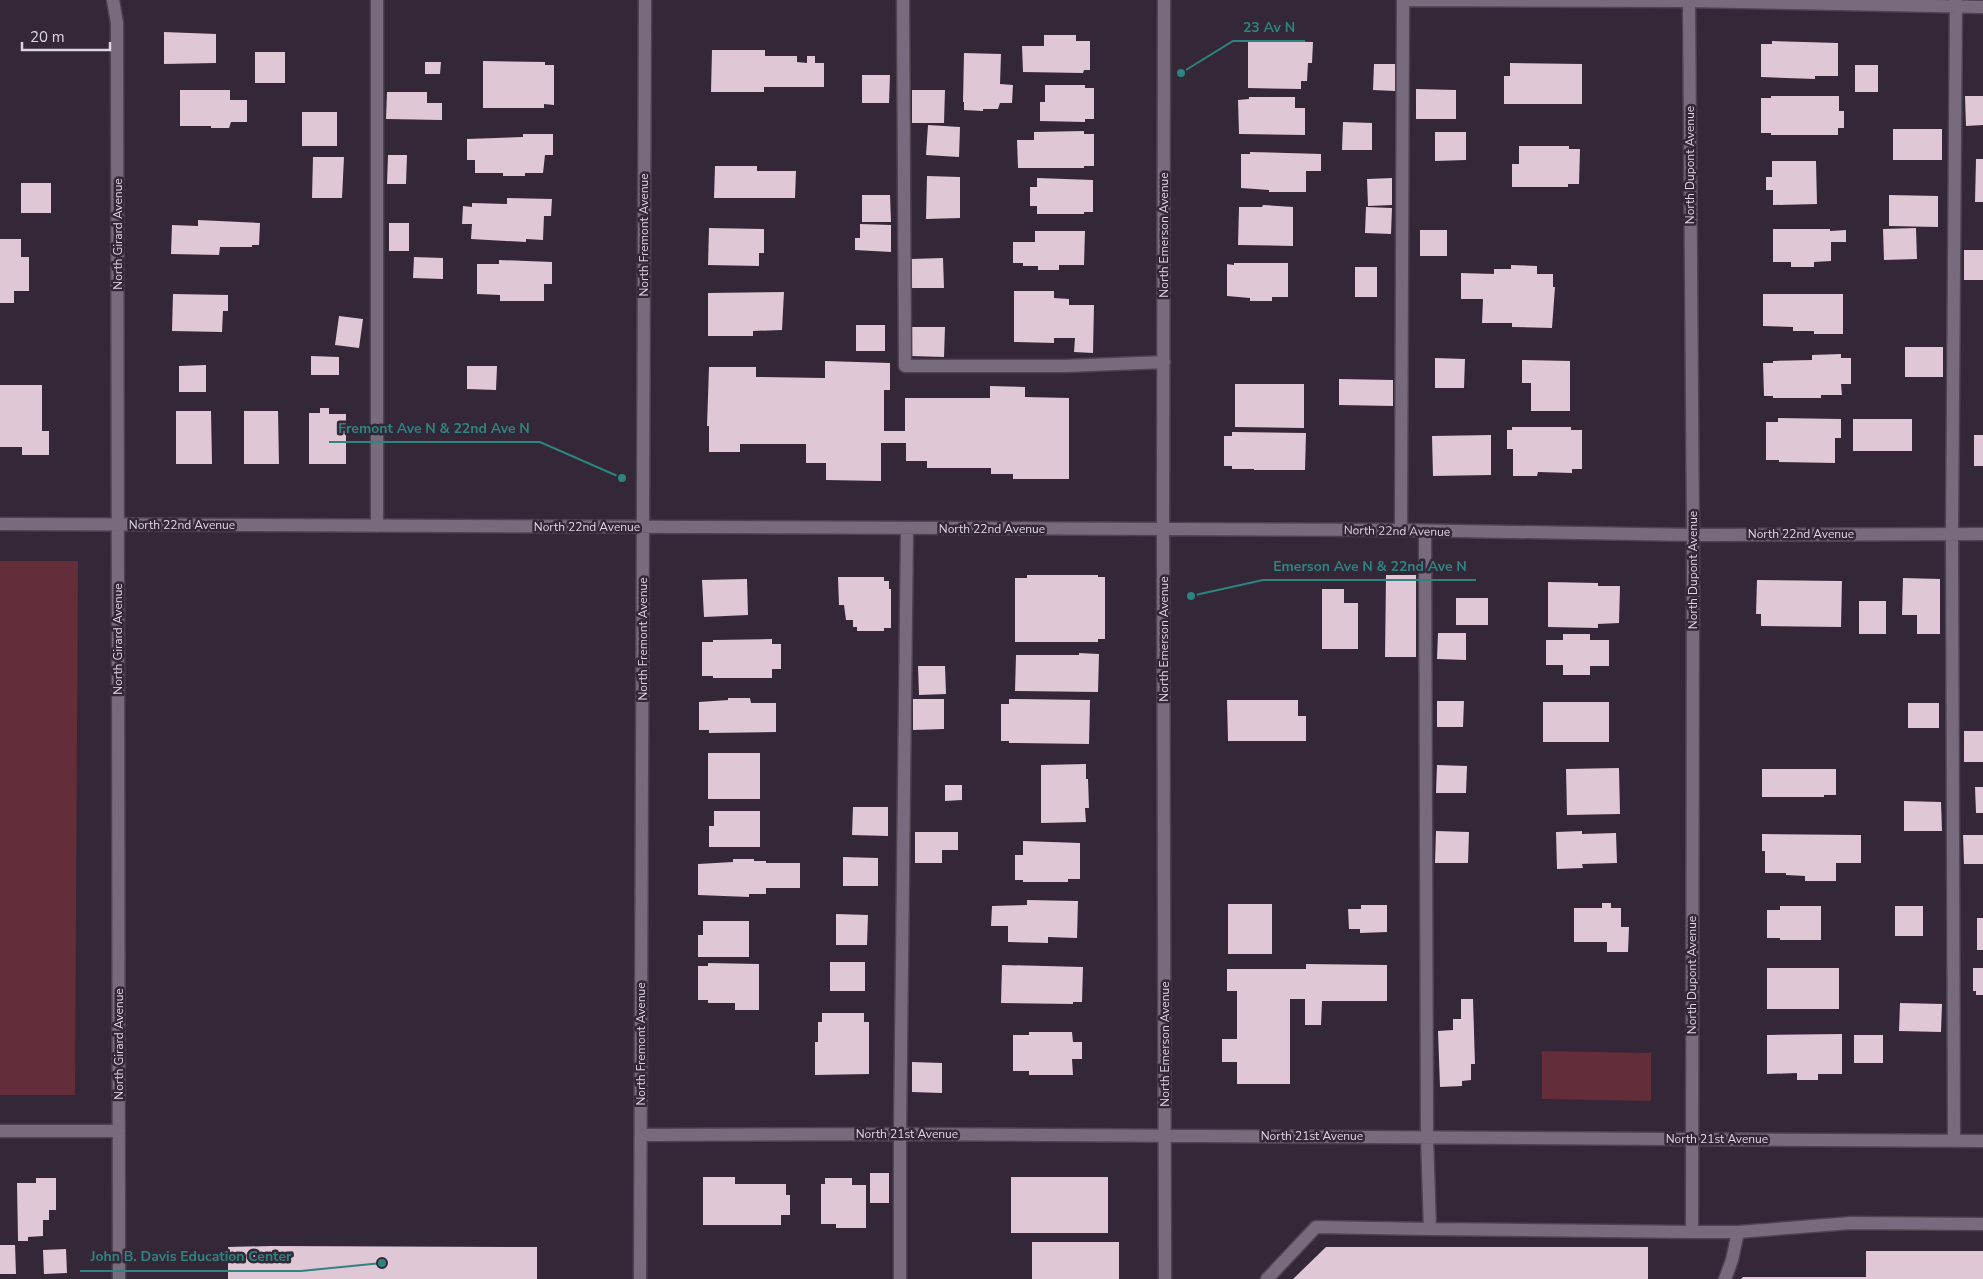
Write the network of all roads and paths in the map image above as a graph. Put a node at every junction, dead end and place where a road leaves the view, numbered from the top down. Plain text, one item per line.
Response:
1 (113, 0) edge
2 (377, 0) edge
3 (645, 0) edge
4 (903, 0) edge
5 (1164, 0) edge
6 (1403, 0) edge
7 (1407, 0) edge
8 (1428, 0) edge
9 (1689, 0) edge
10 (1956, 3) edge
11 (1983, 6) edge
12 (1164, 362) junction
13 (0, 524) edge
14 (119, 525) junction
15 (377, 526) junction
16 (643, 528) junction
17 (906, 528) junction
18 (1163, 529) junction
19 (1401, 530) junction
20 (1425, 531) junction
21 (1952, 534) junction
22 (1983, 534) edge
23 (1693, 535) junction
24 (0, 1131) edge
25 (119, 1131) junction
26 (900, 1134) junction
27 (641, 1135) junction
28 (1166, 1136) junction
29 (1427, 1137) junction
30 (1692, 1140) junction
31 (1954, 1141) junction
32 (1983, 1141) edge
33 (1983, 1224) edge
34 (1430, 1229) junction
35 (1692, 1232) junction
36 (1738, 1232) junction
37 (119, 1279) edge
38 (640, 1279) edge
39 (900, 1279) edge
40 (1166, 1279) edge
41 (1267, 1279) edge
42 (1725, 1279) edge

1 - 14 street, North Girard Avenue
2 - 15 street
3 - 16 street, North Fremont Avenue
4 - 12 street
5 - 12 street, North Emerson Avenue
6 - 19 street
7 - 8 street
8 - 9 street
9 - 10 street
9 - 23 street, North Dupont Avenue
10 - 11 street
10 - 21 street
12 - 18 street, North Emerson Avenue
13 - 14 street, North 22nd Avenue
14 - 15 street, North 22nd Avenue
14 - 25 street, North Girard Avenue
15 - 16 street, North 22nd Avenue
16 - 17 street, North 22nd Avenue
16 - 27 street, North Fremont Avenue
17 - 18 street, North 22nd Avenue
17 - 26 street
18 - 19 street, North 22nd Avenue
18 - 28 street, North Emerson Avenue
19 - 20 street, North 22nd Avenue
20 - 23 street, North 22nd Avenue
20 - 29 street
21 - 22 street, North 22nd Avenue
21 - 23 street, North 22nd Avenue
21 - 31 street
23 - 30 street, North Dupont Avenue
24 - 25 street
25 - 37 street, North Girard Avenue
26 - 27 street, North 21st Avenue
26 - 28 street, North 21st Avenue
26 - 39 street
27 - 38 street, North Fremont Avenue
28 - 29 street, North 21st Avenue
28 - 40 street, North Emerson Avenue
29 - 30 street, North 21st Avenue
29 - 34 street
30 - 31 street, North 21st Avenue
30 - 35 street, North Dupont Avenue
31 - 32 street, North 21st Avenue
33 - 36 street
34 - 35 street
34 - 41 street
35 - 36 street
36 - 42 street

